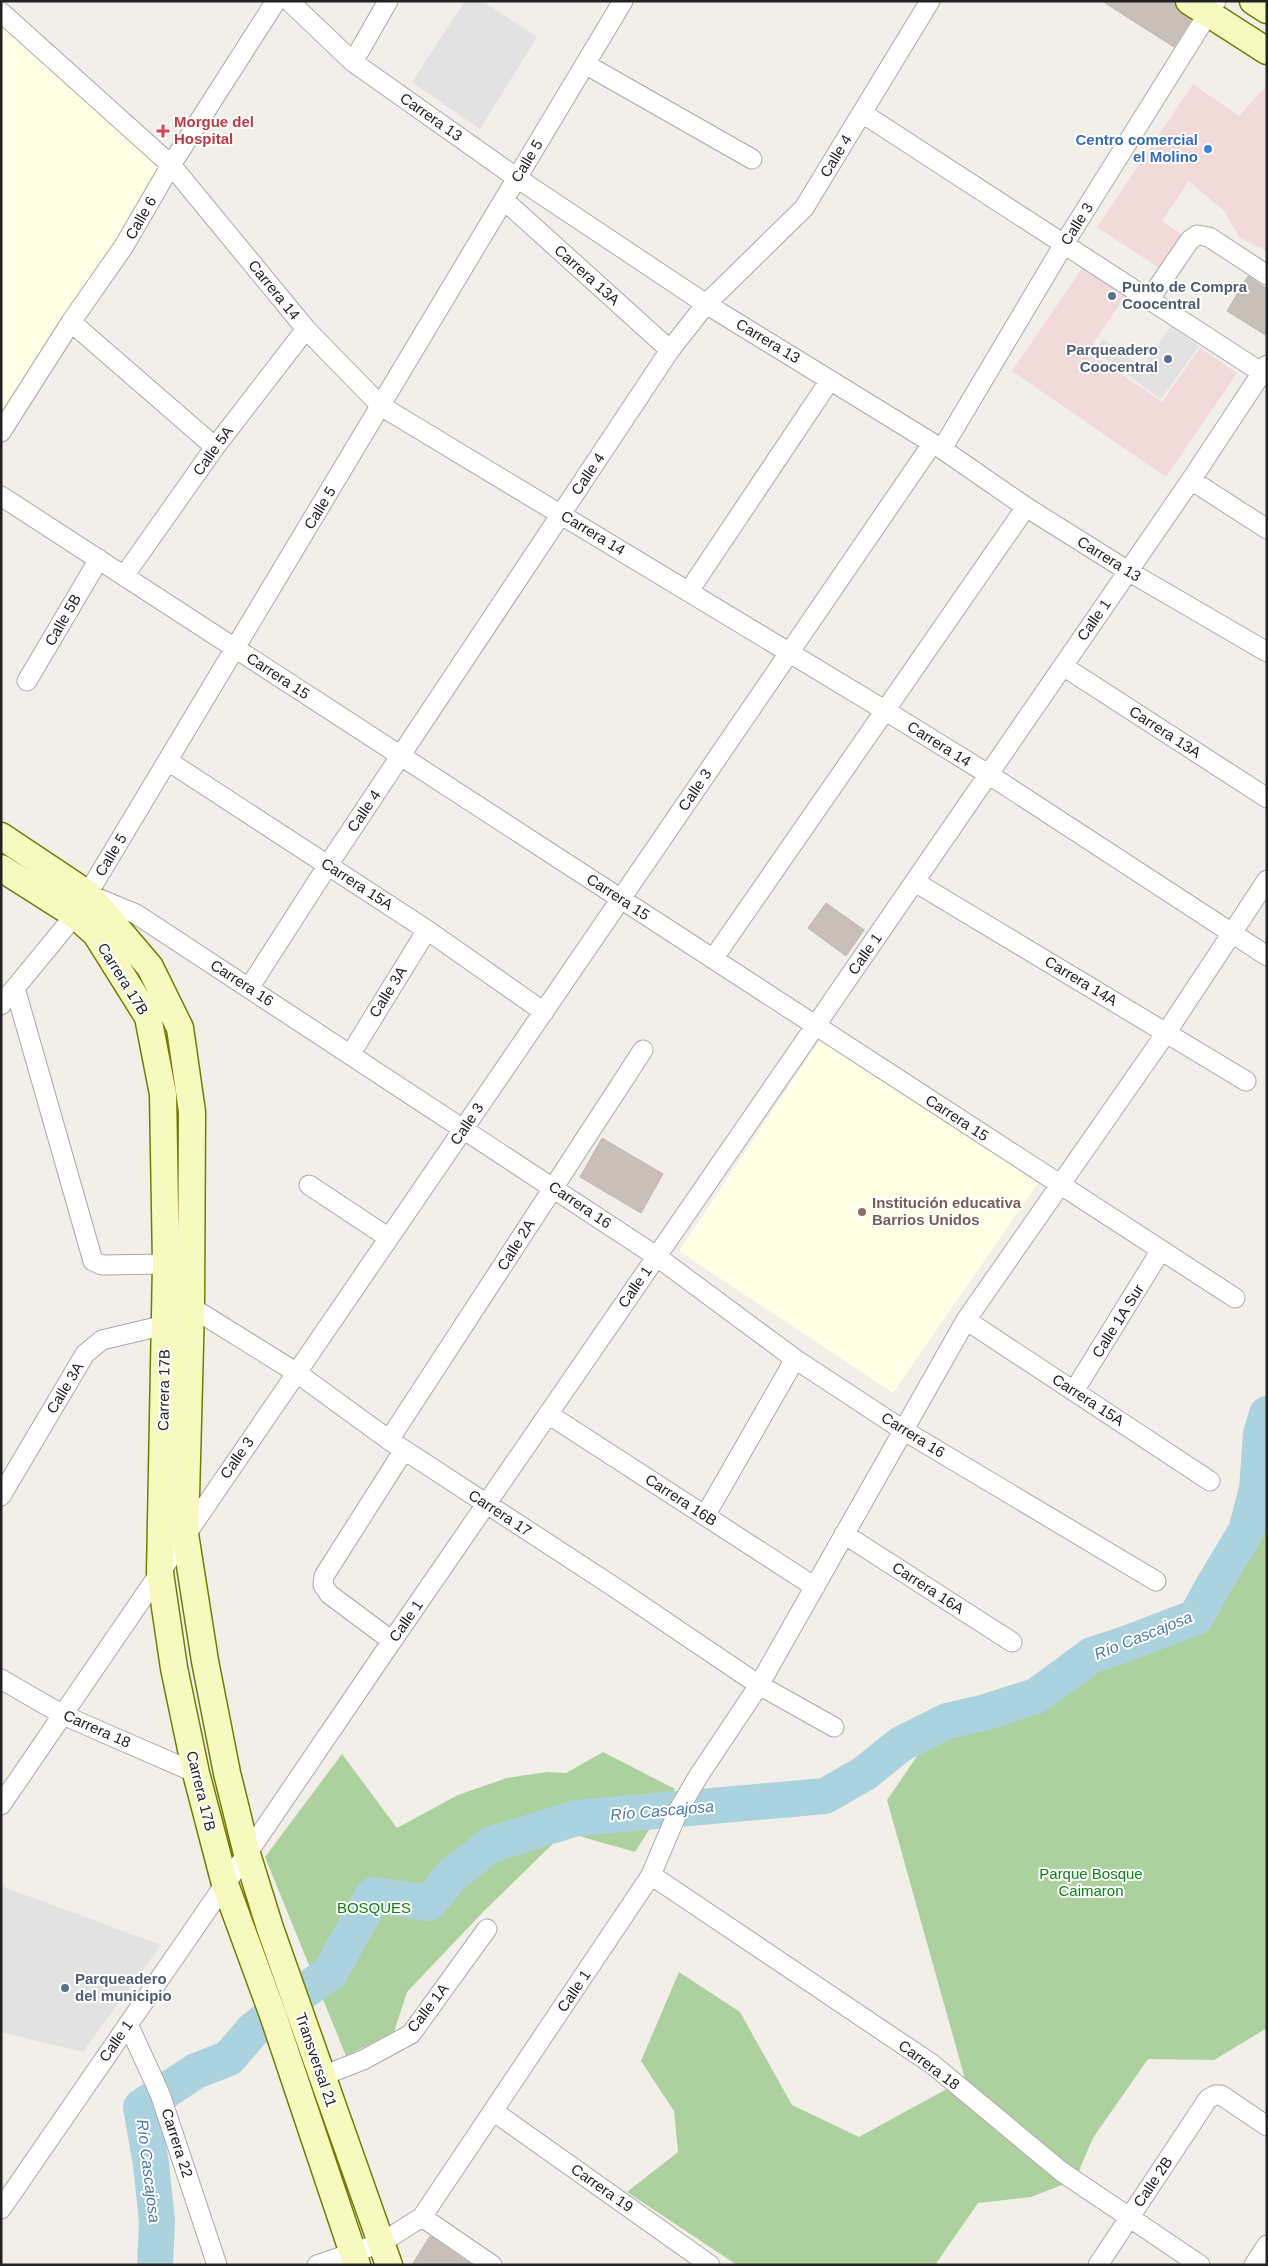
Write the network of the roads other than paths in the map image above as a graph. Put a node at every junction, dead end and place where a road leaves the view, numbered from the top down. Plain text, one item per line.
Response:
1 (276, 1) edge
2 (289, 1) edge
3 (388, 1) edge
4 (623, 1) edge
5 (930, 1) edge
6 (1253, 1) edge
7 (1205, 5) edge
8 (1267, 10) edge
9 (1, 12) edge
10 (1267, 51) edge
11 (353, 62) junction
12 (585, 64) junction
13 (862, 113) junction
14 (752, 159) dead end
15 (171, 165) junction
16 (517, 178) junction
17 (504, 200) junction
18 (1064, 244) junction
19 (1267, 275) edge
20 (1149, 300) junction
21 (706, 304) junction
22 (71, 322) junction
23 (306, 329) junction
24 (670, 350) junction
25 (1265, 371) edge
26 (830, 380) junction
27 (381, 406) junction
28 (1, 432) edge
29 (937, 446) junction
30 (215, 447) junction
31 (1190, 480) junction
32 (1, 496) edge
33 (1026, 507) junction
34 (561, 514) junction
35 (1267, 529) edge
36 (99, 559) junction
37 (1128, 571) junction
38 (124, 576) junction
39 (689, 591) junction
40 (235, 648) junction
41 (790, 652) junction
42 (1267, 652) edge
43 (1063, 666) junction
44 (28, 682) dead end
45 (886, 711) junction
46 (402, 756) junction
47 (168, 761) junction
48 (988, 774) junction
49 (1267, 798) edge
50 (1, 836) edge
51 (328, 864) junction
52 (1, 868) edge
53 (1267, 880) edge
54 (915, 882) junction
55 (621, 899) junction
56 (81, 904) junction
57 (427, 930) junction
58 (1232, 931) junction
59 (1267, 956) edge
60 (713, 959) junction
61 (15, 988) junction
62 (249, 988) junction
63 (1, 1005) edge
64 (544, 1012) junction
65 (815, 1026) junction
66 (1166, 1033) junction
67 (642, 1050) dead end
68 (350, 1055) junction
69 (1246, 1082) dead end
70 (463, 1130) junction
71 (309, 1185) dead end
72 (1061, 1185) junction
73 (552, 1187) junction
74 (389, 1238) junction
75 (1161, 1250) junction
76 (656, 1256) junction
77 (166, 1264) junction
78 (1234, 1298) dead end
79 (191, 1307) junction
80 (165, 1317) junction
81 (966, 1320) junction
82 (795, 1359) junction
83 (297, 1373) junction
84 (1074, 1391) junction
85 (548, 1414) junction
86 (903, 1430) junction
87 (397, 1445) junction
88 (1210, 1481) dead end
89 (1, 1496) edge
90 (486, 1504) junction
91 (705, 1516) junction
92 (185, 1534) junction
93 (844, 1534) junction
94 (160, 1573) junction
95 (1156, 1581) dead end
96 (815, 1587) junction
97 (392, 1641) junction
98 (1012, 1642) dead end
99 (1, 1679) edge
100 (759, 1685) junction
101 (63, 1715) junction
102 (834, 1727) dead end
103 (196, 1773) junction
104 (1, 1805) edge
105 (248, 1854) junction
106 (651, 1875) junction
107 (225, 1884) junction
108 (487, 1929) dead end
109 (128, 2024) junction
110 (321, 2073) junction
111 (493, 2111) junction
112 (1267, 2126) edge
113 (4, 2201) edge
114 (422, 2217) junction
115 (1128, 2218) junction
116 (1267, 2245) edge
117 (385, 2254) edge
118 (355, 2259) edge
119 (217, 2265) edge
120 (317, 2265) edge
121 (492, 2265) edge
122 (710, 2265) edge
123 (1098, 2265) edge
124 (1200, 2265) edge
125 (1254, 2265) edge

1 - 15 street, Calle 6
2 - 11 street, Carrera 13
3 - 11 street
4 - 12 street, Calle 5
5 - 13 street, Calle 4
6 - 8 street
7 - 10 street
7 - 18 street, Calle 3
9 - 15 street, Carrera 14
11 - 16 street, Carrera 13
12 - 14 street
12 - 16 street, Calle 5
13 - 18 street
13 - 21 street, Calle 4
15 - 22 street, Calle 6
15 - 23 street, Carrera 14
16 - 17 street, Calle 5
16 - 21 street, Carrera 13
17 - 24 street, Carrera 13A
17 - 27 street, Calle 5
18 - 20 street
18 - 29 street, Calle 3
19 - 20 street
20 - 25 street
21 - 24 street, Calle 4
21 - 26 street, Carrera 13
22 - 28 street, Calle 6
22 - 30 street
23 - 27 street, Carrera 14
23 - 30 street, Calle 5A
24 - 34 street, Calle 4
25 - 31 street, Calle 1
26 - 29 street, Carrera 13
26 - 39 street
27 - 34 street, Carrera 14
27 - 40 street, Calle 5
29 - 33 street, Carrera 13
29 - 41 street, Calle 3
30 - 38 street, Calle 5A
31 - 35 street
31 - 37 street, Calle 1
32 - 36 street, Carrera 15
33 - 37 street, Carrera 13
33 - 45 street
34 - 39 street, Carrera 14
34 - 46 street, Calle 4
36 - 38 street, Carrera 15
36 - 44 street, Calle 5B
37 - 42 street, Carrera 13
37 - 43 street, Calle 1
38 - 40 street, Carrera 15
39 - 41 street, Carrera 14
40 - 46 street, Carrera 15
40 - 47 street, Calle 5
41 - 45 street, Carrera 14
41 - 55 street, Calle 3
43 - 48 street, Calle 1
43 - 49 street, Carrera 13A
45 - 48 street, Carrera 14
45 - 60 street
46 - 51 street, Calle 4
46 - 55 street, Carrera 15
47 - 51 street, Carrera 15A
47 - 56 street, Calle 5
48 - 54 street, Calle 1
48 - 58 street, Carrera 14
50 - 56 street, Carrera 16
51 - 57 street, Carrera 15A
51 - 62 street, Calle 4
52 - 56 street, Carrera 16
53 - 58 street, Calle 1
54 - 65 street, Calle 1
54 - 66 street, Carrera 14A
55 - 60 street, Carrera 15
55 - 64 street, Calle 3
56 - 61 street, Calle 5
56 - 62 street, Carrera 16
56 - 77 street, Carrera 17B
56 - 79 street, Carrera 17B
57 - 64 street, Carrera 15A
57 - 68 street, Calle 3A
58 - 59 street, Carrera 14
58 - 66 street, Calle 1
60 - 65 street, Carrera 15
61 - 63 street, Calle 5
61 - 77 street
62 - 68 street, Carrera 16
64 - 70 street, Calle 3
65 - 72 street, Carrera 15
65 - 76 street, Calle 1
66 - 69 street, Carrera 14A
66 - 72 street, Calle 1
67 - 73 street, Calle 2A
68 - 70 street, Carrera 16
70 - 73 street, Carrera 16
70 - 74 street, Calle 3
71 - 74 street
72 - 75 street, Carrera 15
72 - 81 street, Calle 1
73 - 76 street, Carrera 16
73 - 87 street, Calle 2A
74 - 83 street, Calle 3
75 - 78 street, Carrera 15
75 - 84 street, Calle 1A Sur
76 - 82 street, Carrera 16
76 - 85 street, Calle 1
77 - 80 street, Carrera 17B
79 - 80 street
79 - 83 street, Carrera 17
79 - 92 street, Carrera 17B
80 - 89 street, Calle 3A
80 - 94 street, Carrera 17B
81 - 84 street, Carrera 15A
81 - 86 street, Calle 1
82 - 86 street, Carrera 16
82 - 91 street
83 - 87 street, Carrera 17
83 - 92 street, Calle 3
84 - 88 street, Carrera 15A
85 - 90 street, Calle 1
85 - 91 street, Carrera 16B
86 - 93 street, Calle 1
86 - 95 street, Carrera 16
87 - 90 street, Carrera 17
87 - 97 street, Calle 2A
90 - 97 street, Calle 1
90 - 100 street, Carrera 17
91 - 96 street, Carrera 16B
92 - 94 street, Calle 3
92 - 105 street, Carrera 17B
93 - 96 street, Calle 1
93 - 98 street, Carrera 16A
94 - 101 street, Calle 3
94 - 103 street, Carrera 17B
96 - 100 street, Calle 1
97 - 105 street, Calle 1
99 - 101 street, Carrera 18
100 - 102 street, Carrera 17
100 - 106 street, Calle 1
101 - 103 street, Carrera 18
101 - 104 street, Calle 3
103 - 107 street, Carrera 17B
105 - 107 street, Calle 1
105 - 110 street, Transversal 21
106 - 111 street, Calle 1
106 - 115 street, Carrera 18
107 - 109 street, Calle 1
107 - 118 street, Carrera 17B
108 - 110 street, Calle 1A
109 - 113 street, Calle 1
109 - 119 street, Carrera 22
110 - 117 street, Transversal 21
111 - 114 street, Calle 1
111 - 122 street, Carrera 19
112 - 115 street, Calle 2B
114 - 117 street, Calle 1
114 - 121 street
115 - 123 street, Calle 2B
115 - 124 street, Carrera 18
116 - 125 street
117 - 118 street, Calle 1
118 - 120 street

